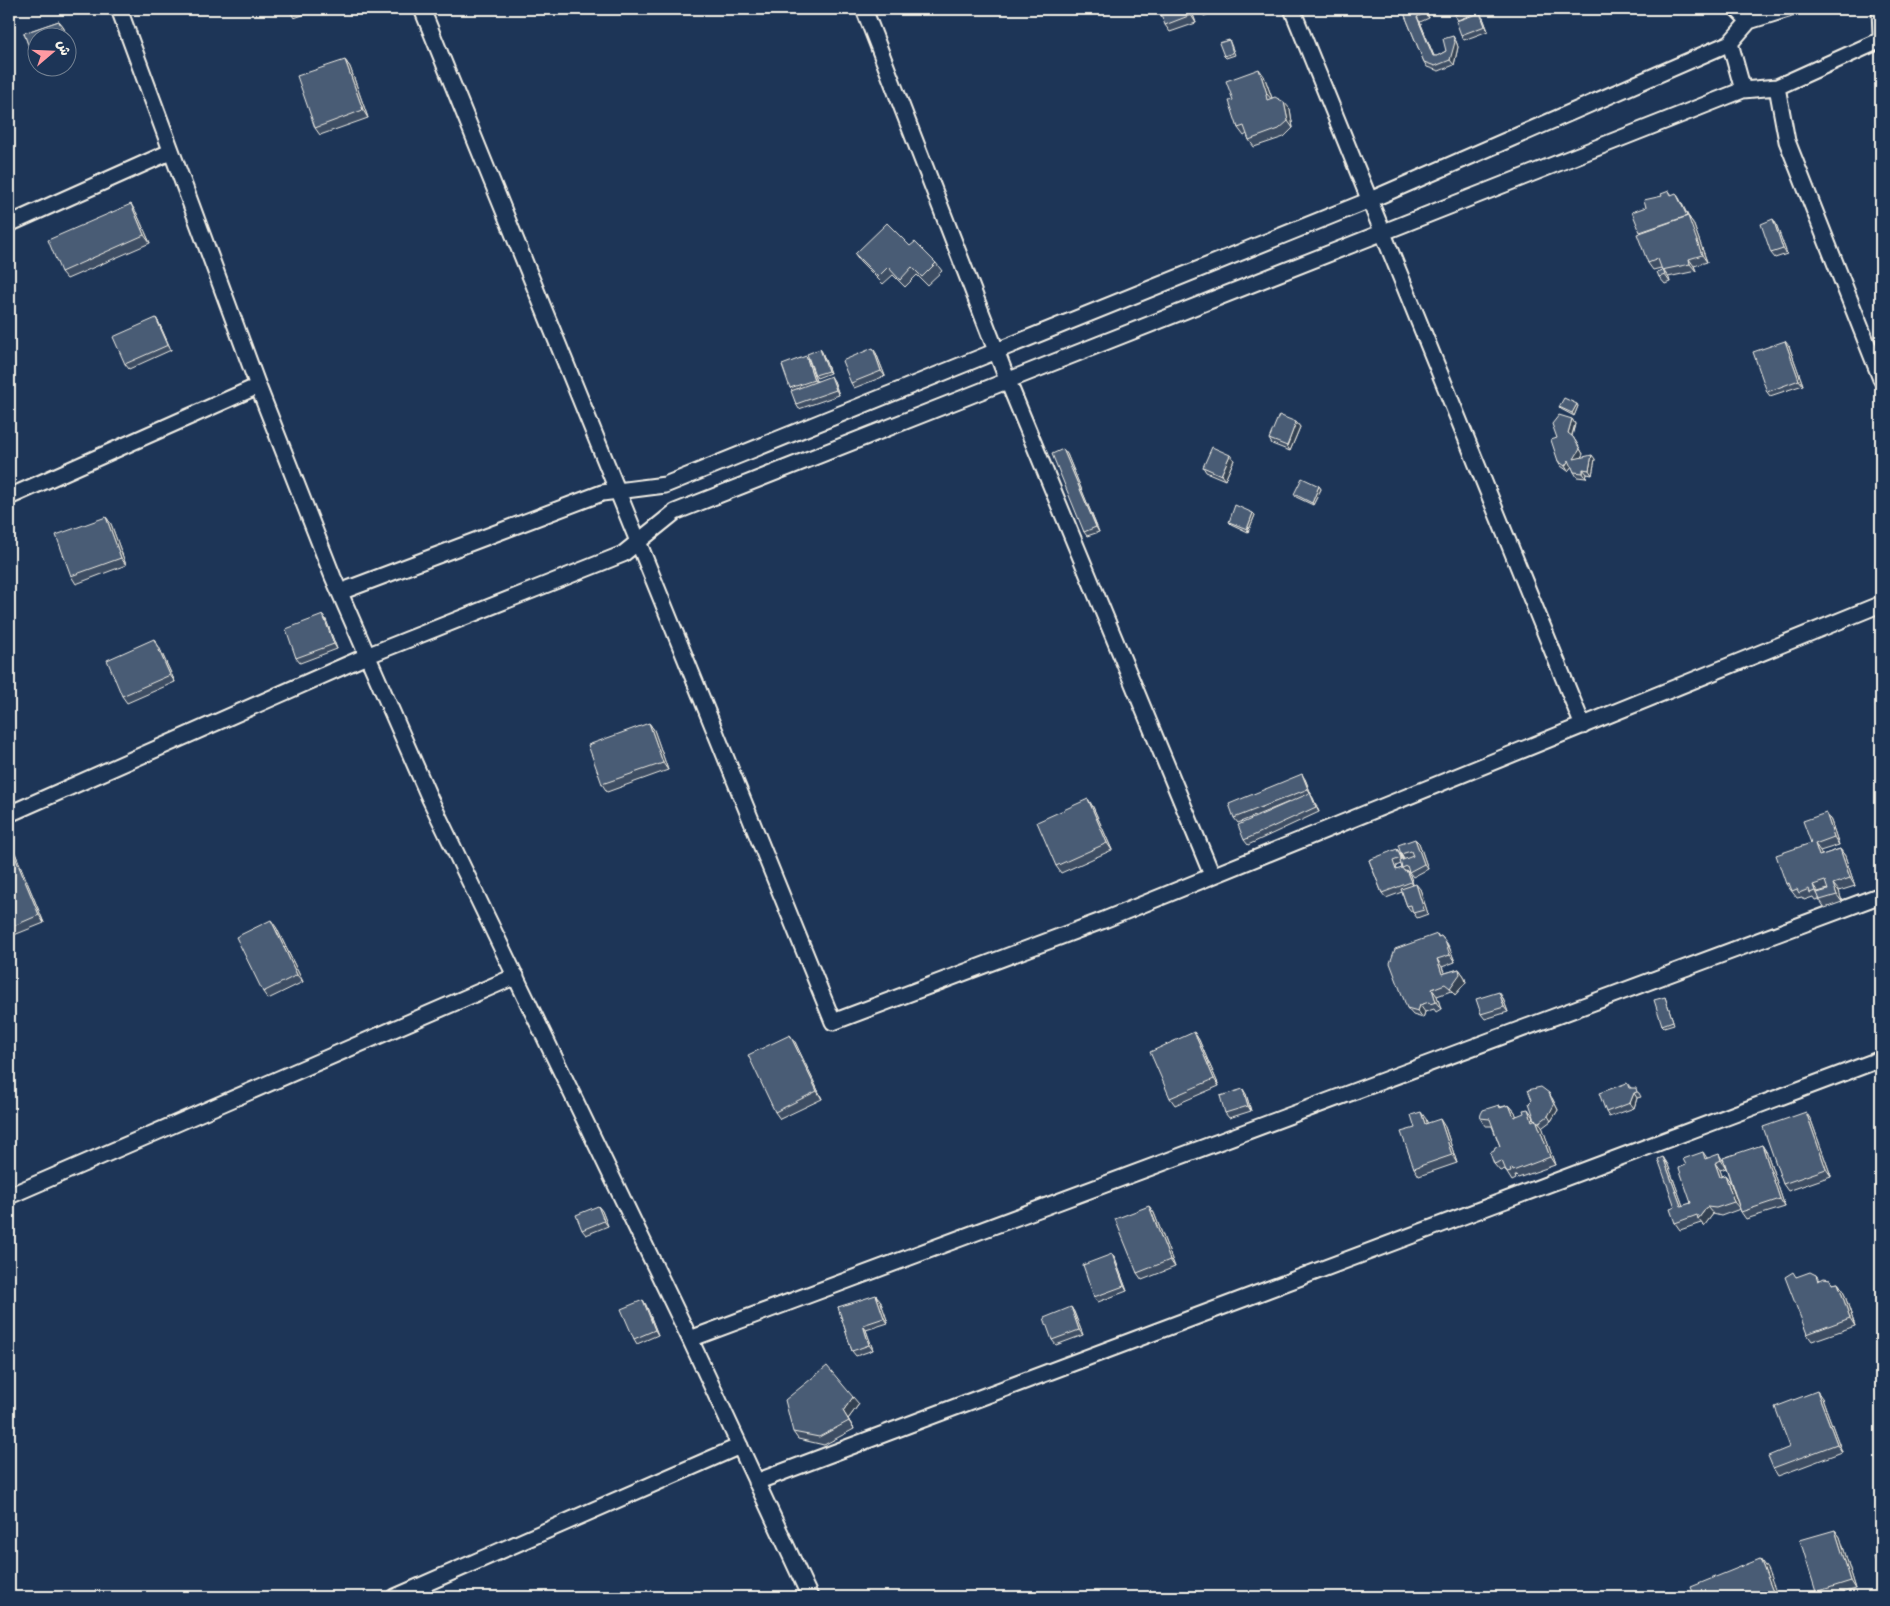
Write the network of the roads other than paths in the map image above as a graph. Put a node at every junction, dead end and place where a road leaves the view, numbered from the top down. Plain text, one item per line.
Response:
1 (119, 9) edge
2 (422, 9) edge
3 (864, 9) edge
4 (1292, 9) edge
5 (1737, 9) edge
6 (1788, 9) edge
7 (1880, 9) edge
8 (1749, 21) junction
9 (1881, 35) edge
10 (1881, 40) edge
11 (1730, 43) junction
12 (1777, 87) junction
13 (1743, 90) junction
14 (170, 152) junction
15 (1370, 200) junction
16 (9, 224) edge
17 (1381, 232) junction
18 (996, 349) junction
19 (1007, 379) junction
20 (1881, 379) edge
21 (258, 386) junction
22 (617, 490) junction
23 (9, 498) edge
24 (638, 544) junction
25 (340, 592) junction
26 (1881, 604) edge
27 (369, 655) junction
28 (1583, 726) junction
29 (9, 814) edge
30 (1212, 875) junction
31 (1881, 895) edge
32 (516, 976) junction
33 (1881, 1059) edge
34 (9, 1196) edge
35 (690, 1339) junction
36 (740, 1446) junction
37 (756, 1482) junction
38 (395, 1597) edge
39 (810, 1597) edge

1 - 14 street
2 - 22 street
3 - 18 street
4 - 15 street
5 - 8 street
6 - 8 street
7 - 9 street
8 - 11 street
10 - 12 street
11 - 13 street
11 - 15 street
12 - 13 street
12 - 20 street
13 - 17 street
14 - 16 street
14 - 21 street
15 - 17 street
15 - 18 street
17 - 19 street
17 - 28 street
18 - 19 street
18 - 22 street
19 - 24 street
19 - 30 street
21 - 23 street
21 - 25 street
22 - 24 street
22 - 25 street
24 - 27 street
24 - 30 street
25 - 27 street
26 - 28 street
27 - 29 street
27 - 32 street
28 - 30 street
31 - 35 street
32 - 34 street
32 - 35 street
33 - 37 street
35 - 36 street
36 - 37 street
36 - 38 street
37 - 39 street

